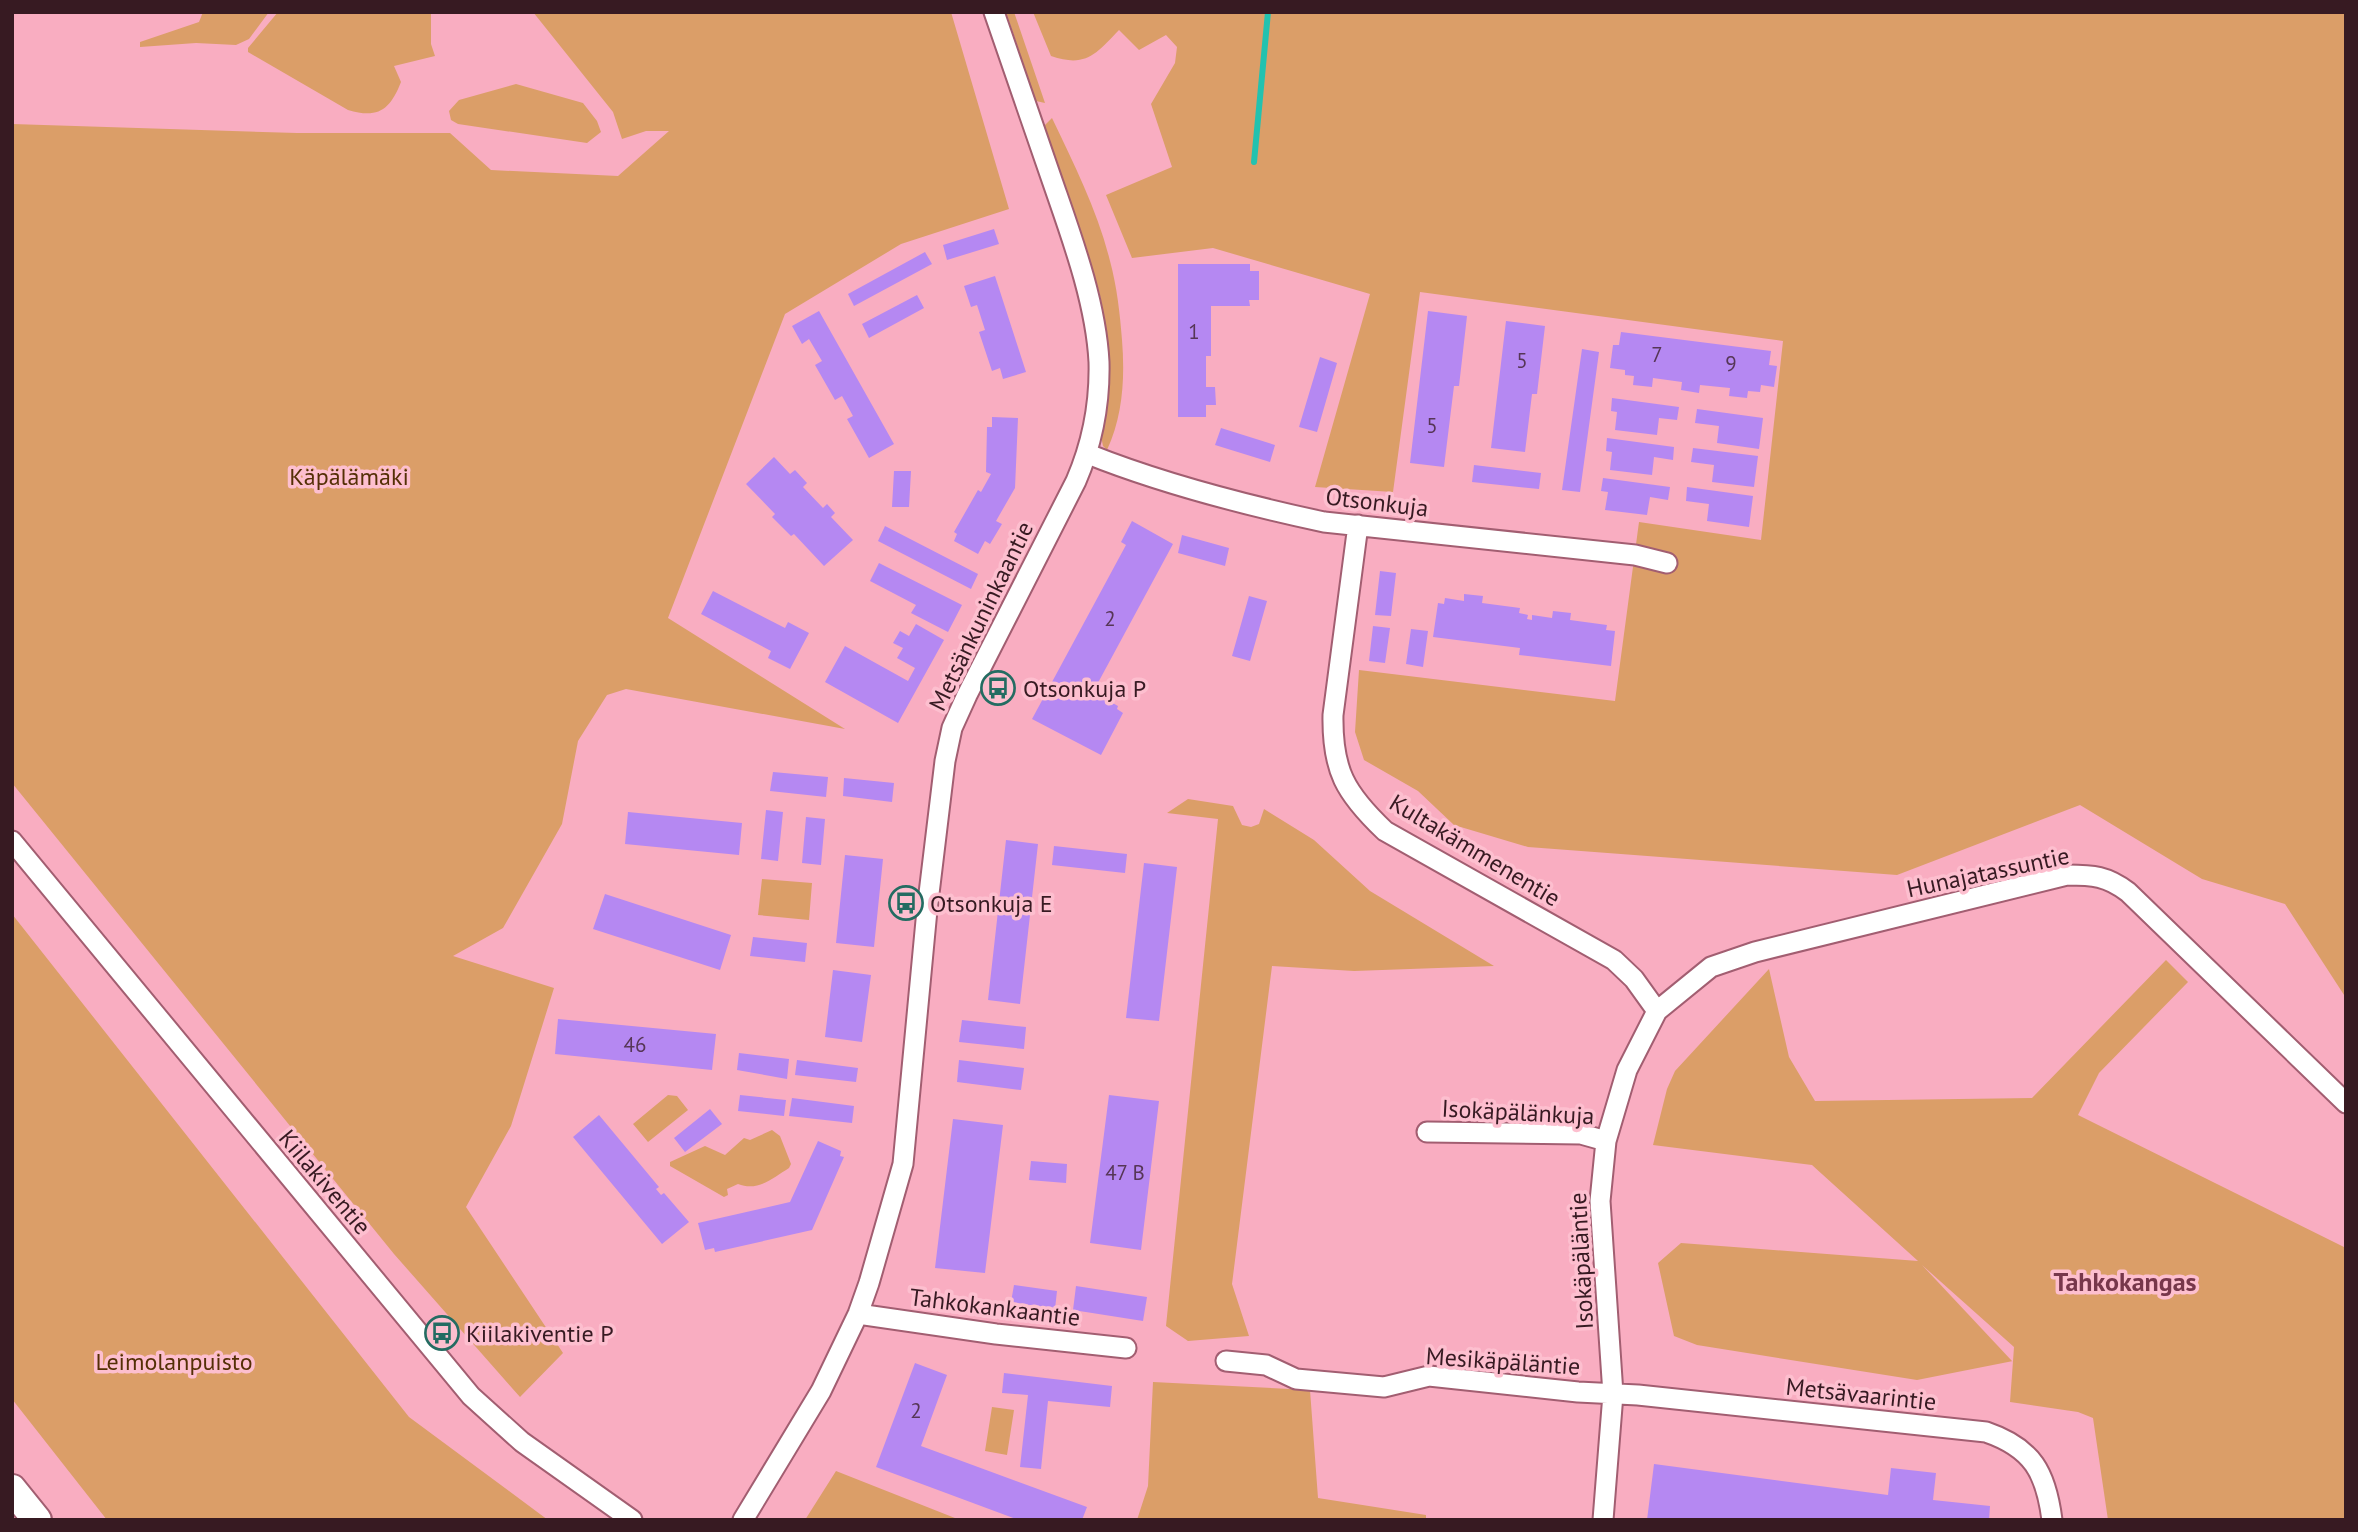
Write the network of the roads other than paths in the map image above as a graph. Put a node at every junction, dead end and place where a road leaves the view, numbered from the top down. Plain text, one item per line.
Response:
1 (994, 12) edge
2 (1088, 454) junction
3 (1358, 525) junction
4 (1667, 564) dead end
5 (12, 841) edge
6 (1657, 1011) junction
7 (2346, 1103) edge
8 (1427, 1132) dead end
9 (1606, 1141) junction
10 (858, 1314) junction
11 (1126, 1348) dead end
12 (1226, 1360) dead end
13 (1613, 1394) junction
14 (12, 1489) edge
15 (37, 1520) edge
16 (632, 1520) edge
17 (743, 1520) edge
18 (1603, 1520) edge
19 (2052, 1520) edge

1 - 2 street, Metsänkuninkaantie
2 - 3 street, Otsonkuja
2 - 10 street, Metsänkuninkaantie
3 - 4 street, Otsonkuja
3 - 6 street, Kultakämmenentie
5 - 16 street, Kiilakiventie
6 - 7 street, Hunajatassuntie
6 - 9 street, Isokäpäläntie
8 - 9 street, Isokäpälänkuja
9 - 13 street, Isokäpäläntie
10 - 11 street, Tahkokankaantie
10 - 17 street, Metsänkuninkaantie
12 - 13 street, Mesikäpäläntie
13 - 18 street, Isokäpäläntie
13 - 19 street, Metsävaarintie
14 - 15 highway

